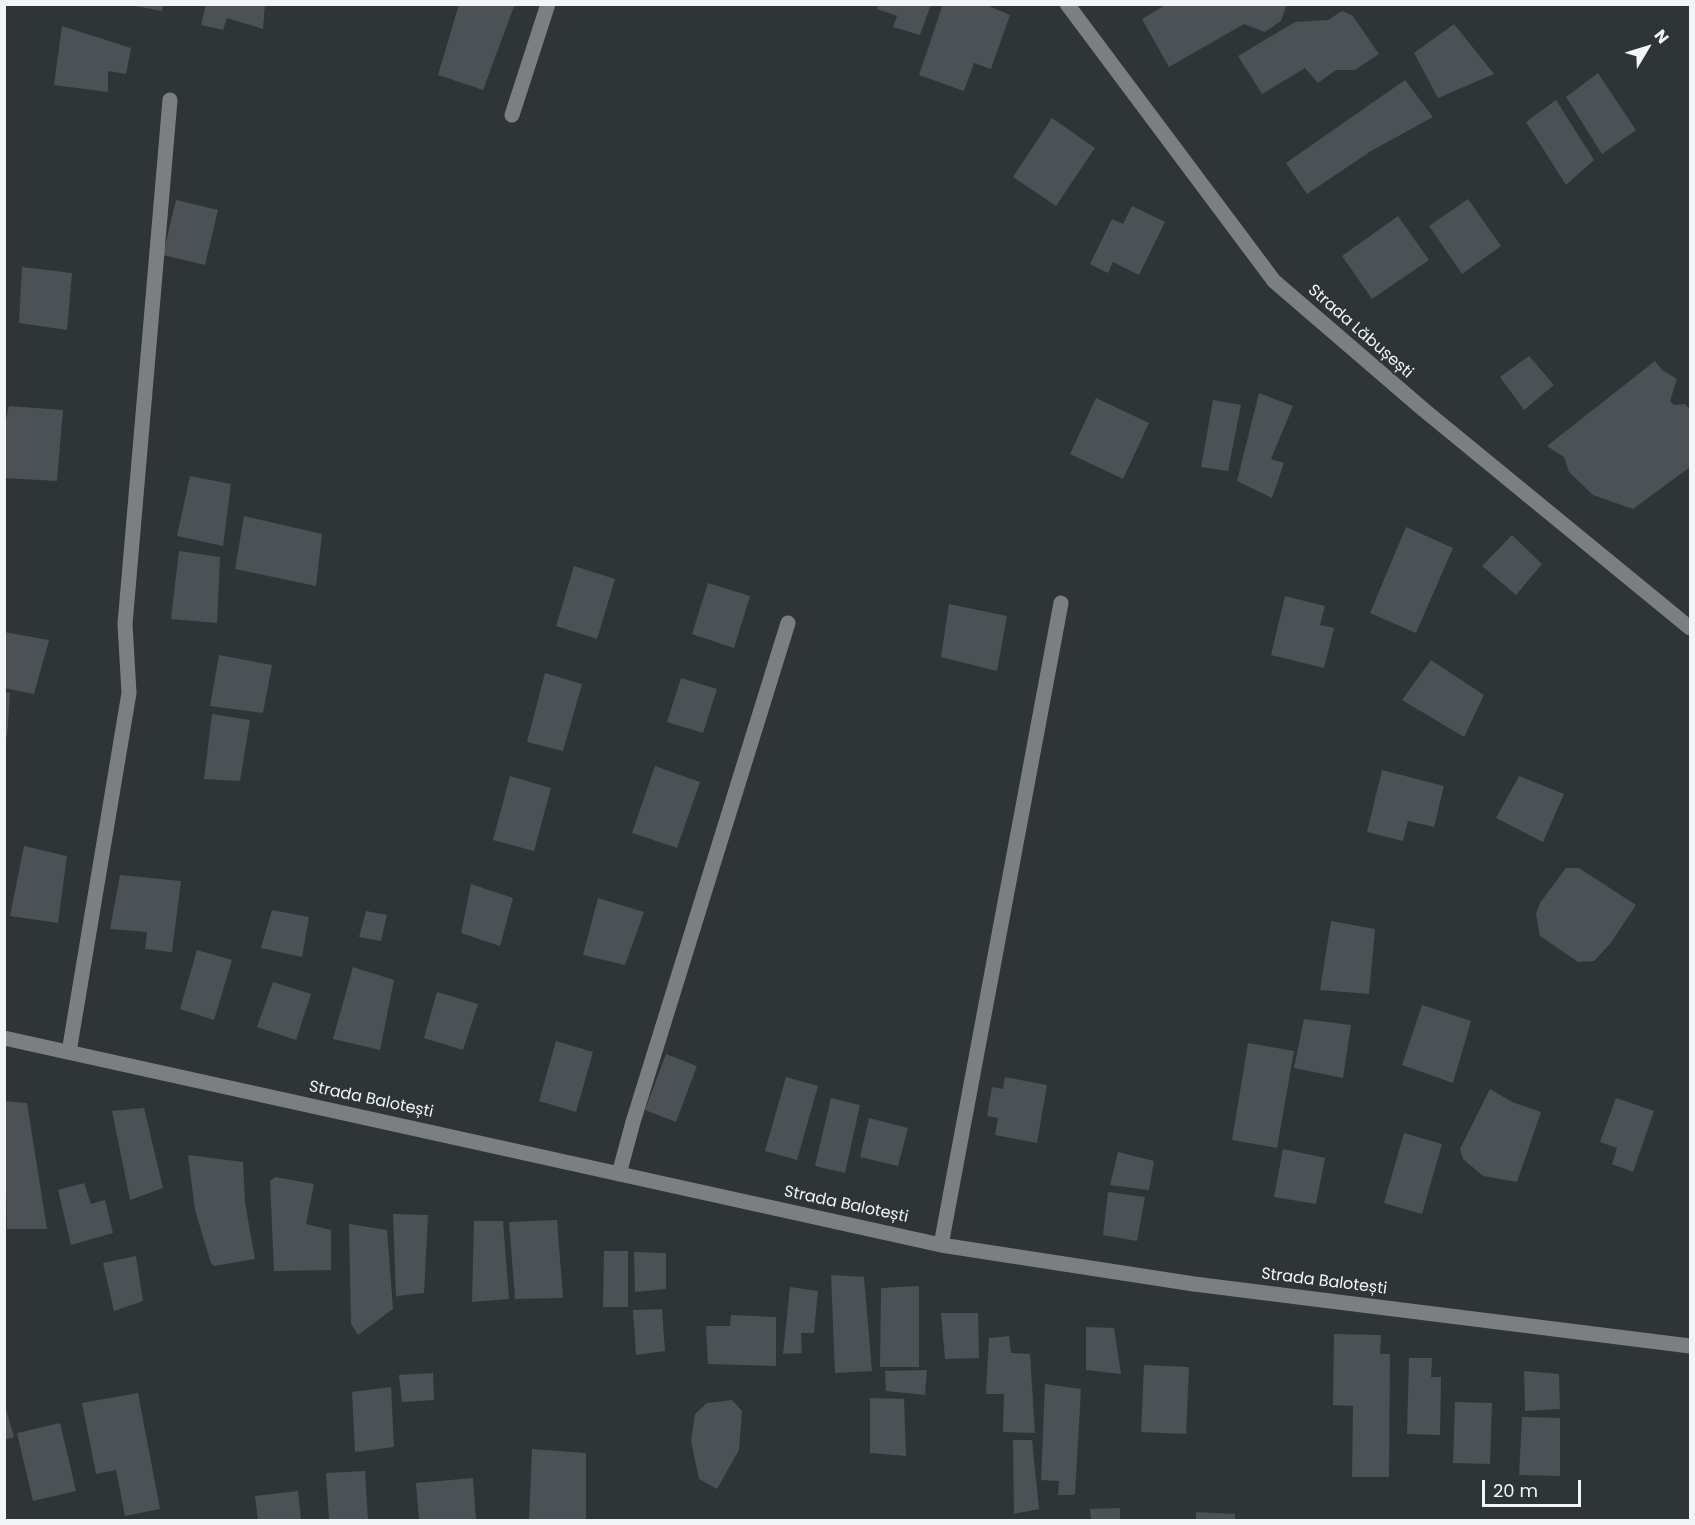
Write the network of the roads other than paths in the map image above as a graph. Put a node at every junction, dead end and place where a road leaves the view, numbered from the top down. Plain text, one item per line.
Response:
1 (548, 4) edge
2 (1067, 4) edge
3 (170, 100) dead end
4 (512, 116) dead end
5 (1061, 603) dead end
6 (788, 623) dead end
7 (1690, 628) edge
8 (4, 1038) edge
9 (69, 1052) junction
10 (620, 1174) junction
11 (941, 1245) junction
12 (1690, 1346) edge

1 - 4 street
2 - 7 street, Strada Lăbușești
3 - 9 street
5 - 11 street
6 - 10 street
8 - 9 street, Strada Balotești
9 - 10 street, Strada Balotești
10 - 11 street, Strada Balotești
11 - 12 street, Strada Balotești

